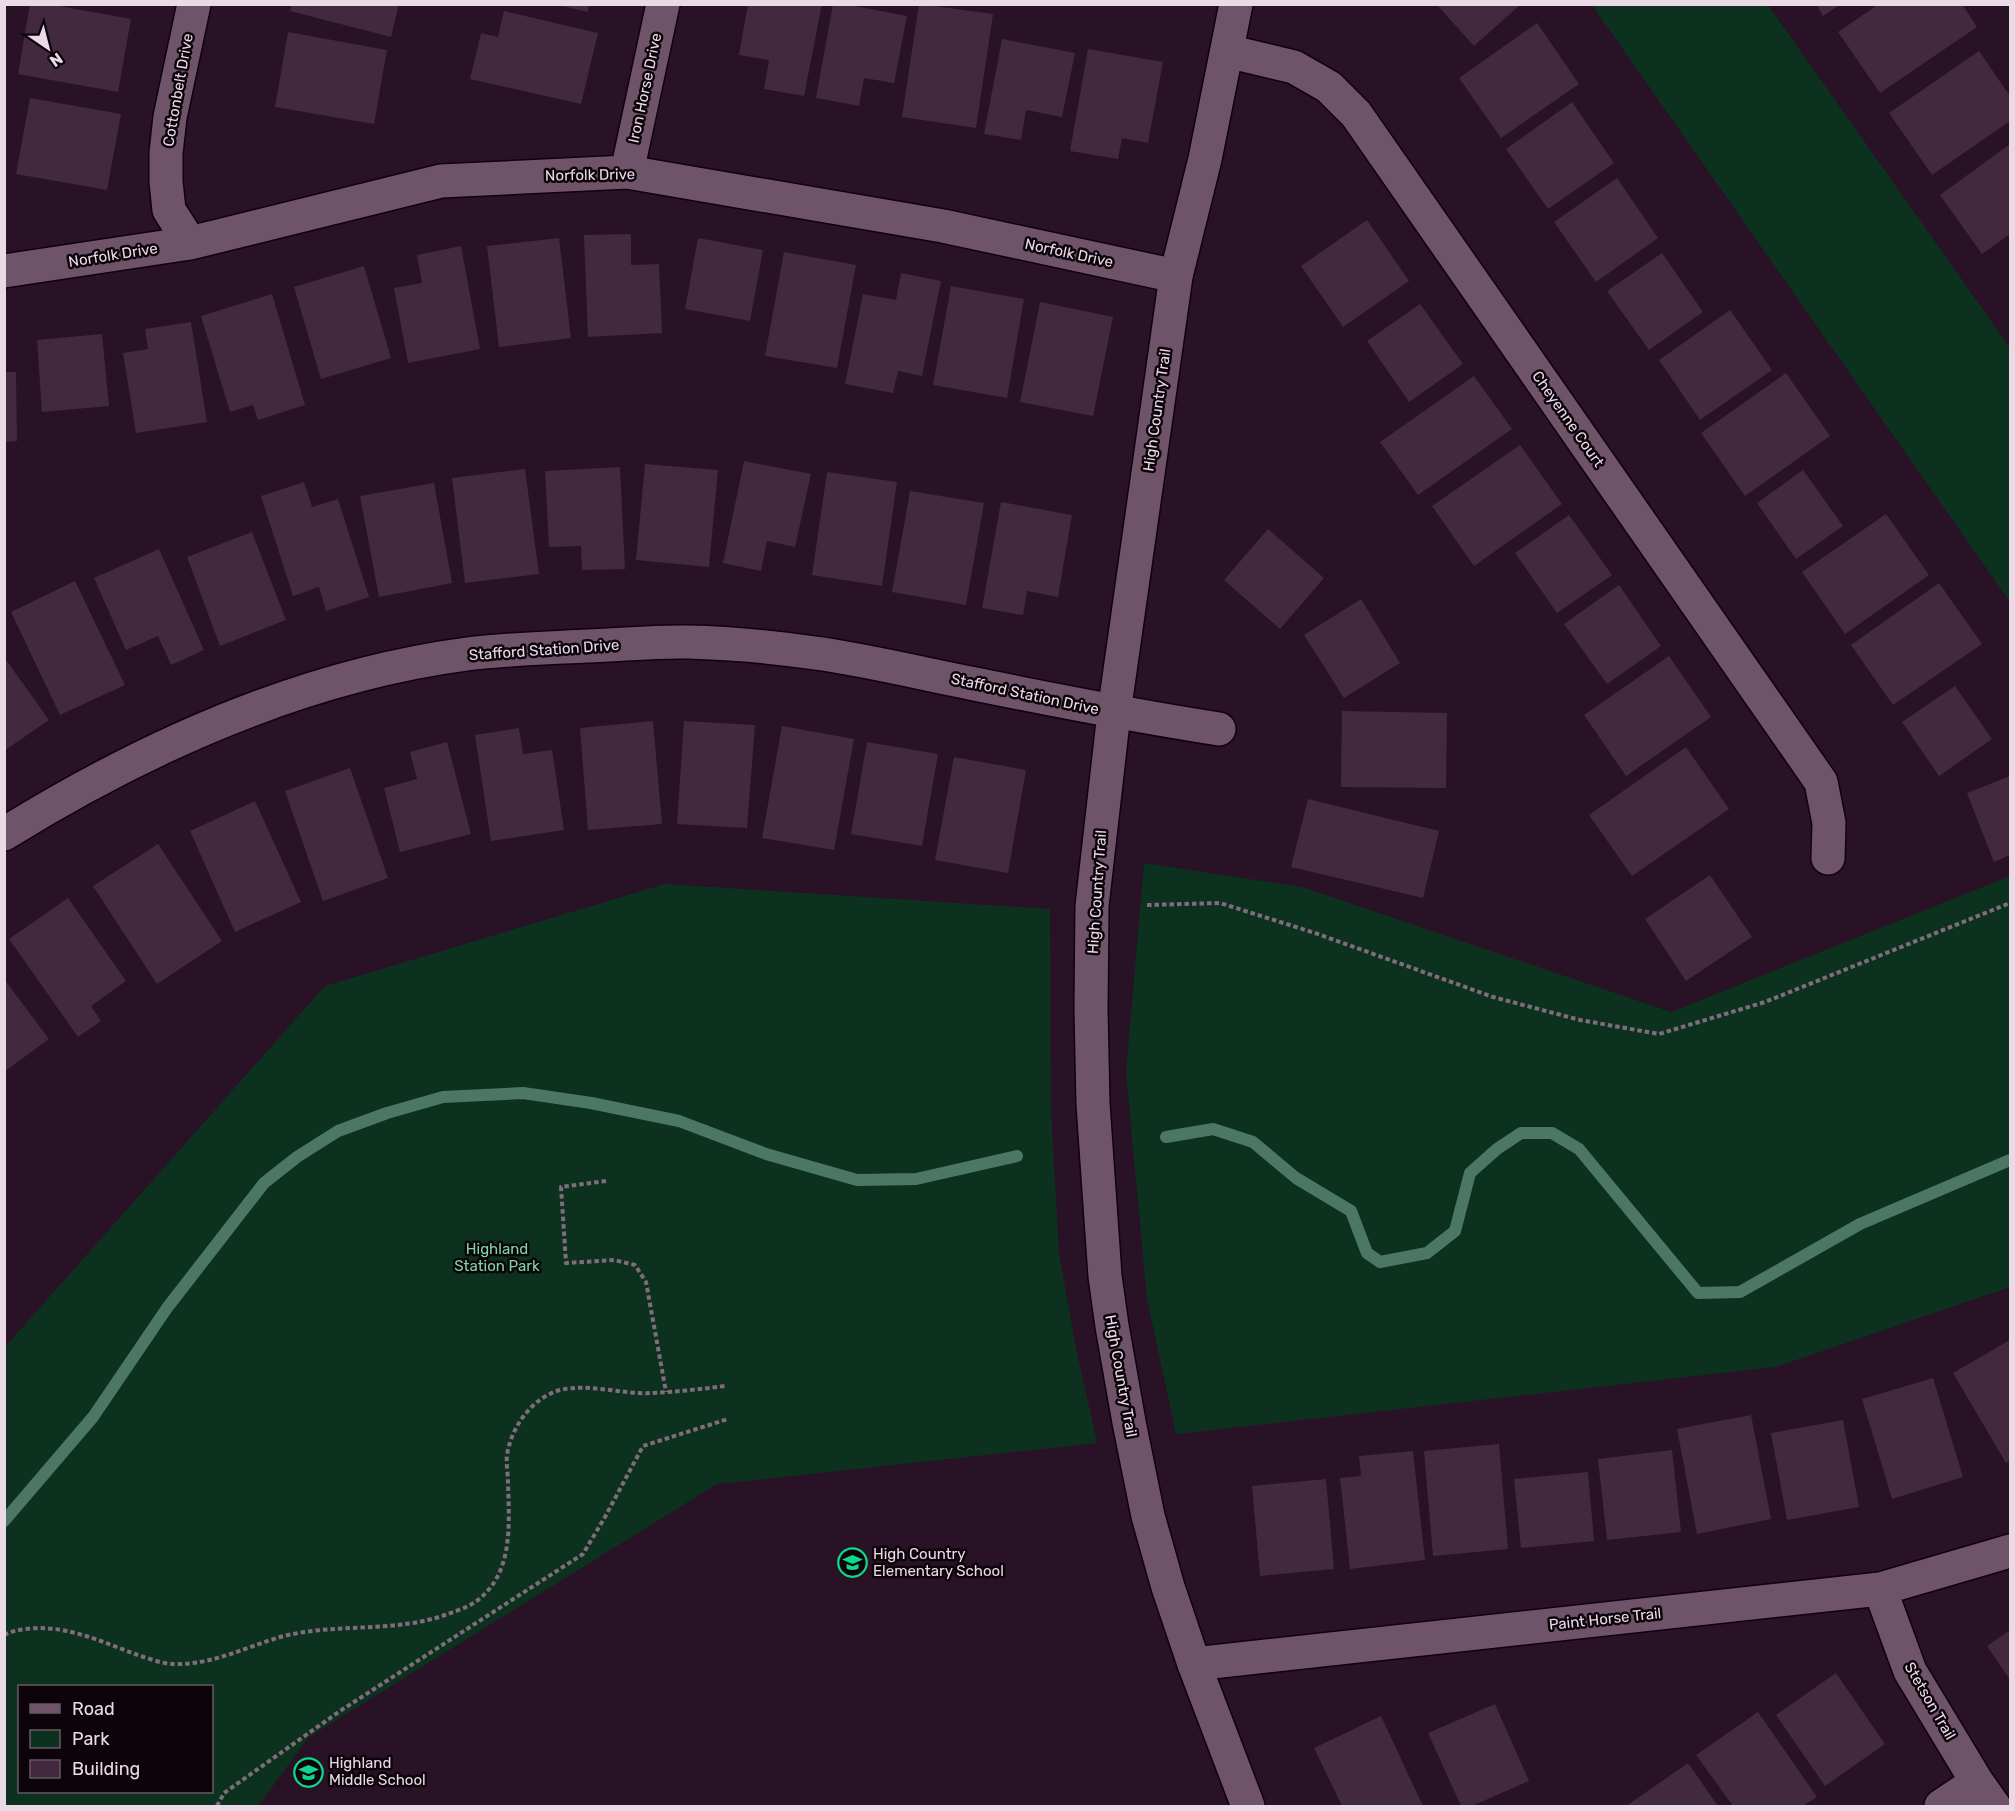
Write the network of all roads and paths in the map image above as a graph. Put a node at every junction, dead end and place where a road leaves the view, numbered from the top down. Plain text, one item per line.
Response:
1 (194, 4) edge
2 (663, 4) edge
3 (1236, 4) edge
4 (1227, 51) junction
5 (627, 172) junction
6 (190, 243) junction
7 (4, 271) edge
8 (1176, 276) junction
9 (1114, 713) junction
10 (1219, 729) dead end
11 (4, 834) edge
12 (1828, 858) dead end
13 (2010, 903) edge
14 (1147, 905) dead end
15 (606, 1181) dead end
16 (725, 1386) dead end
17 (666, 1392) junction
18 (728, 1419) dead end
19 (2010, 1551) edge
20 (1880, 1589) junction
21 (4, 1635) edge
22 (1194, 1664) junction
23 (1985, 1794) edge
24 (217, 1806) edge
25 (1248, 1806) edge
26 (1941, 1806) edge

1 - 6 street, Cottonbelt Drive
2 - 5 street, Iron Horse Drive
3 - 4 street, High Country Trail
4 - 8 street, High Country Trail
4 - 12 street, Cheyenne Court
5 - 6 street, Norfolk Drive
5 - 8 street, Norfolk Drive
6 - 7 street, Norfolk Drive
8 - 9 street, High Country Trail
9 - 10 street, Stafford Station Drive
9 - 11 street, Stafford Station Drive
9 - 22 street, High Country Trail
13 - 14 path
15 - 17 path
16 - 17 path
17 - 21 path
18 - 24 path
19 - 20 street, Paint Horse Trail
20 - 22 street, Paint Horse Trail
20 - 23 street, Stetson Trail
22 - 25 street, High Country Trail
23 - 26 street

